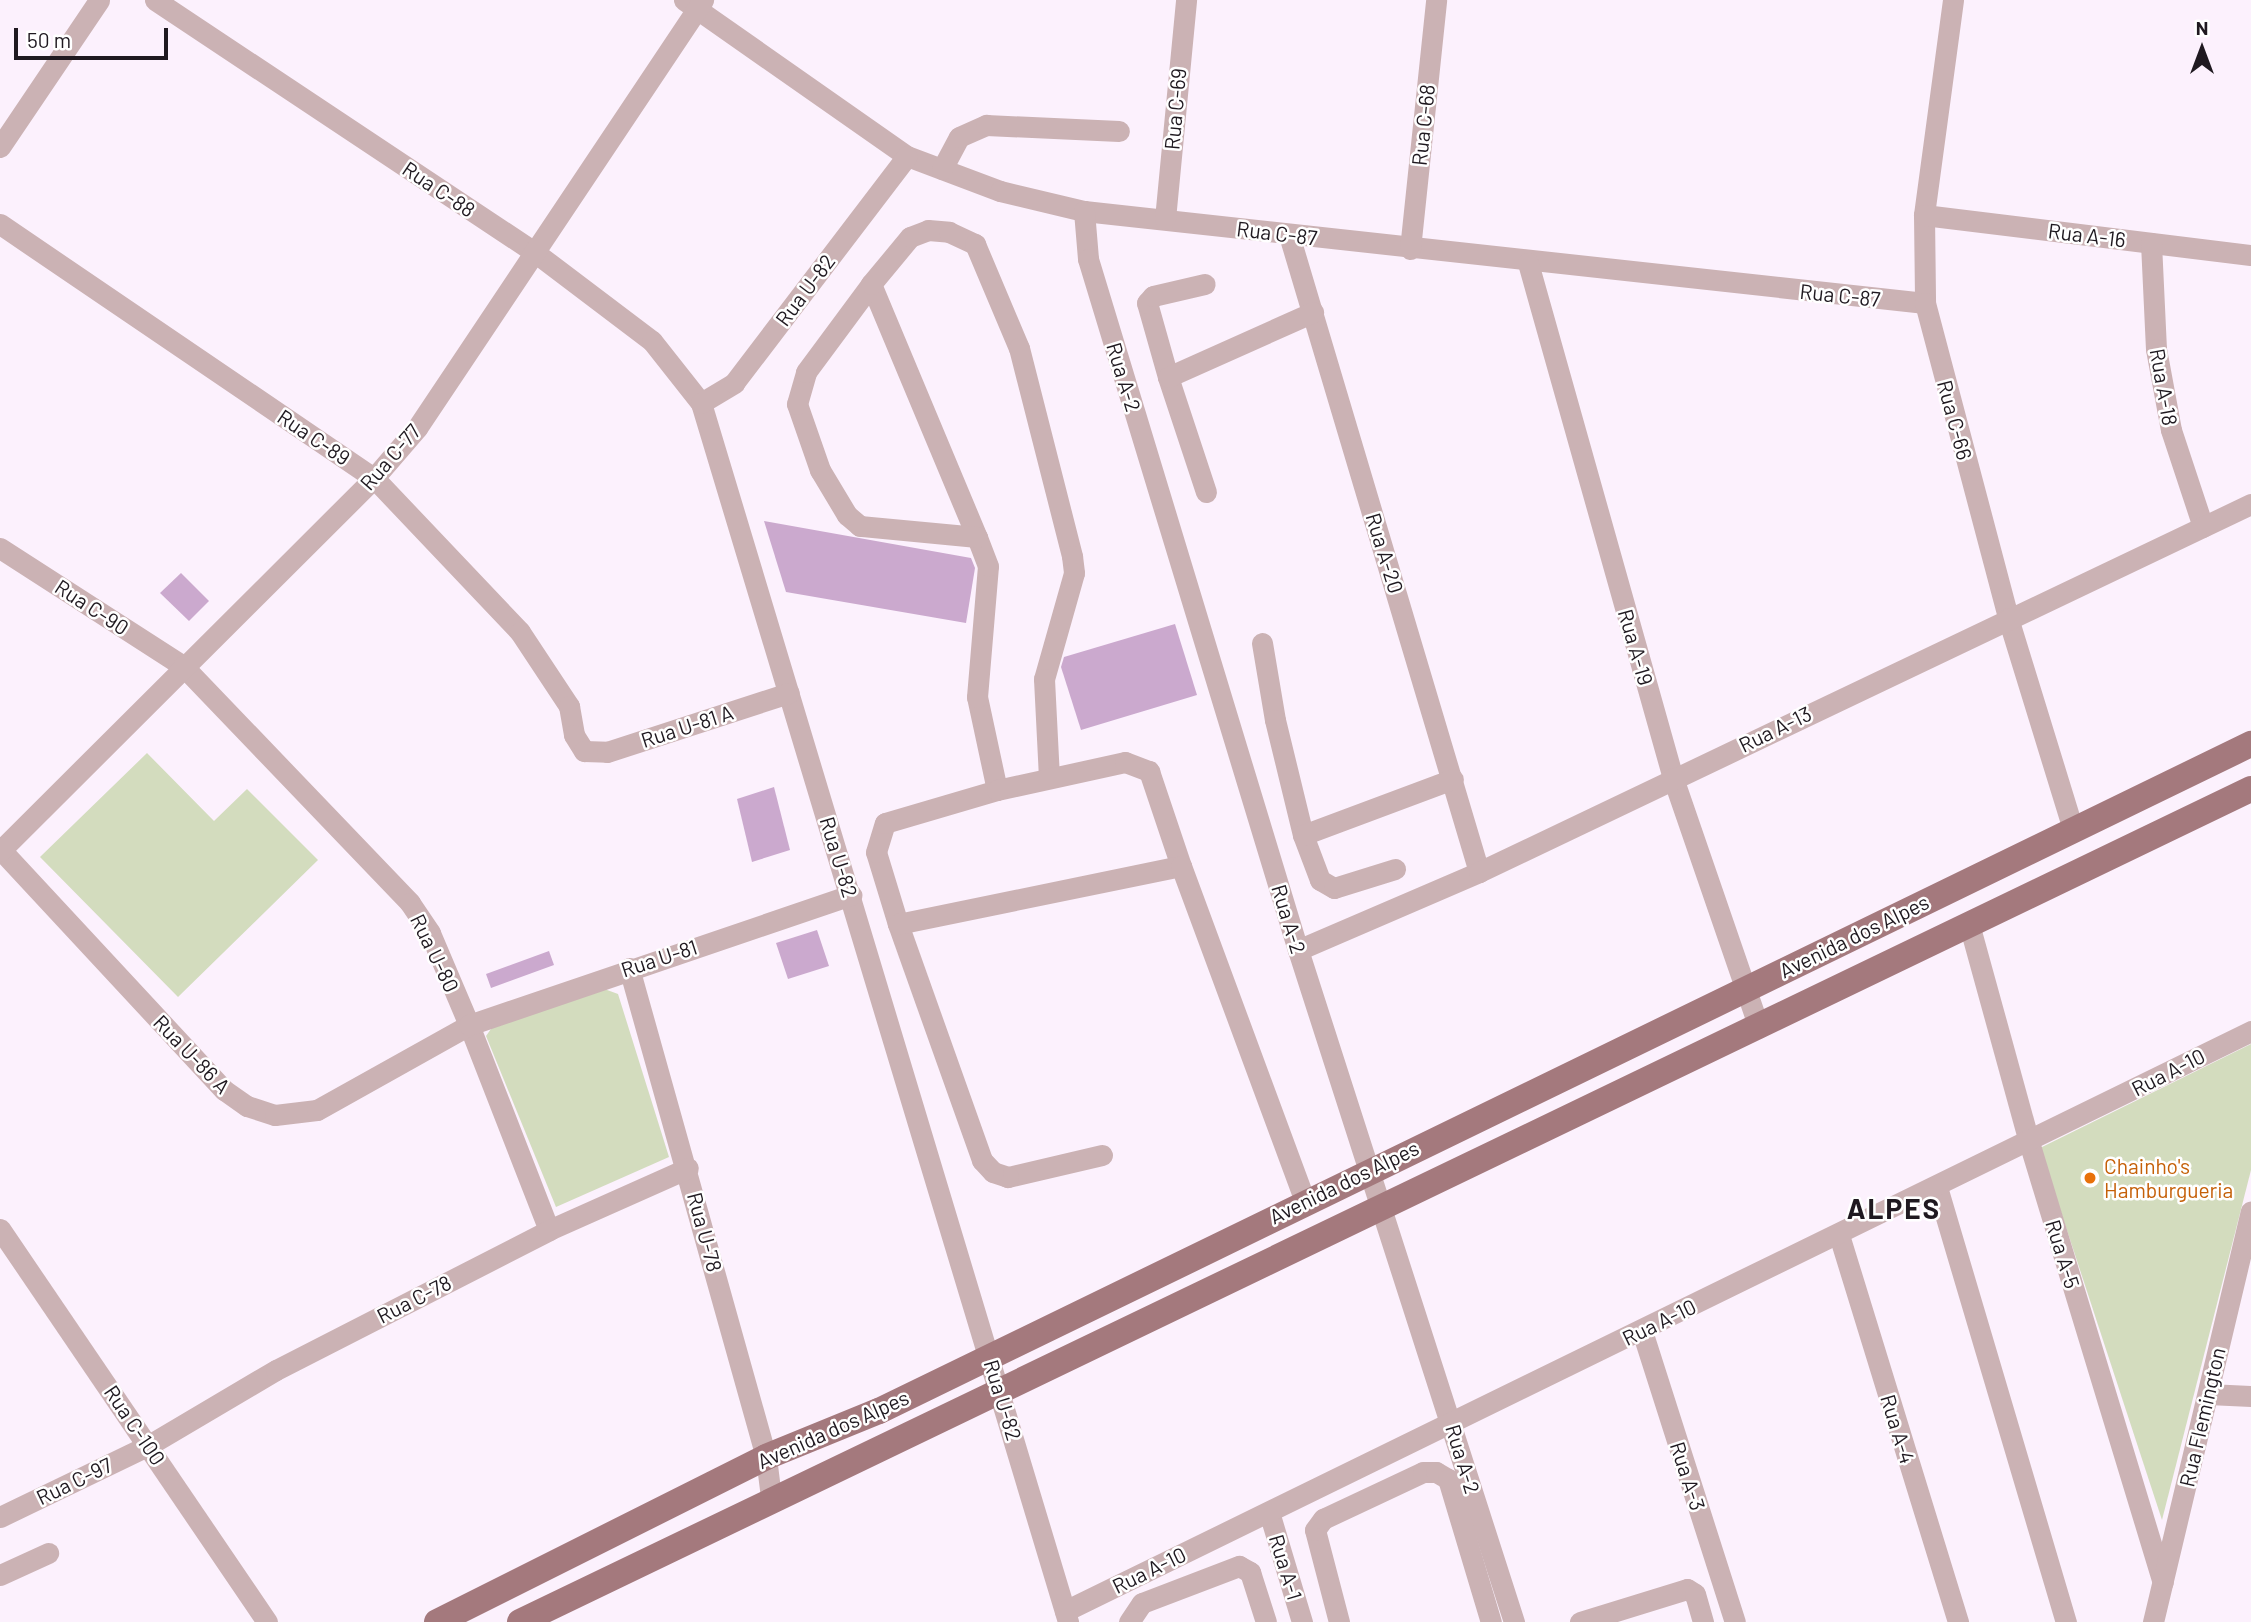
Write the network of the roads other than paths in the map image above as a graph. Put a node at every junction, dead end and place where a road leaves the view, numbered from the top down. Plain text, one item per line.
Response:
1 (99, 0) edge
2 (155, 0) edge
3 (1186, 0) edge
4 (1436, 0) edge
5 (1953, 0) edge
6 (694, 3) edge
7 (1119, 131) dead end
8 (0, 147) edge
9 (907, 156) junction
10 (942, 169) junction
11 (1084, 211) junction
12 (1924, 215) junction
13 (1165, 219) junction
14 (0, 224) edge
15 (1289, 235) junction
16 (2151, 243) junction
17 (1410, 249) junction
18 (533, 251) junction
19 (2251, 255) edge
20 (1528, 262) junction
21 (871, 284) junction
22 (1205, 284) dead end
23 (1925, 303) junction
24 (1312, 312) junction
25 (1168, 377) junction
26 (701, 403) junction
27 (374, 478) junction
28 (1206, 492) dead end
29 (2251, 504) edge
30 (2203, 527) junction
31 (977, 537) junction
32 (0, 548) edge
33 (2008, 618) junction
34 (1262, 643) dead end
35 (183, 666) junction
36 (789, 693) junction
37 (2251, 744) edge
38 (584, 751) joint
39 (1049, 778) junction
40 (1673, 778) junction
41 (1453, 779) junction
42 (2251, 789) edge
43 (997, 790) junction
44 (2073, 829) junction
45 (1303, 835) junction
46 (0, 850) edge
47 (1181, 866) junction
48 (1395, 869) dead end
49 (1479, 872) junction
50 (851, 895) junction
51 (898, 924) junction
52 (1969, 924) junction
53 (1298, 950) junction
54 (629, 968) junction
55 (1745, 989) junction
56 (469, 1026) junction
57 (1759, 1027) junction
58 (2251, 1031) edge
59 (2029, 1142) junction
60 (1102, 1155) dead end
61 (688, 1168) junction
62 (1368, 1170) junction
63 (1937, 1187) junction
64 (1305, 1201) junction
65 (1383, 1208) junction
66 (2251, 1212) edge
67 (0, 1229) edge
68 (548, 1230) junction
69 (1839, 1235) junction
70 (1642, 1331) junction
71 (990, 1357) junction
72 (1001, 1392) junction
73 (2208, 1394) junction
74 (2251, 1396) edge
75 (1452, 1423) junction
76 (149, 1445) junction
77 (765, 1457) junction
78 (771, 1497) junction
79 (1269, 1512) junction
80 (0, 1517) edge
81 (48, 1553) dead end
82 (0, 1575) edge
83 (2163, 1581) junction
84 (469, 1615) edge
85 (1066, 1617) edge
86 (267, 1622) edge
87 (437, 1622) edge
88 (520, 1622) edge
89 (1129, 1622) edge
90 (1266, 1622) edge
91 (1302, 1622) edge
92 (1339, 1622) edge
93 (1491, 1622) edge
94 (1514, 1622) edge
95 (1580, 1622) edge
96 (1703, 1622) edge
97 (1735, 1622) edge
98 (1958, 1622) edge
99 (2066, 1622) edge
100 (2153, 1622) edge

1 - 8 street
2 - 18 street, Rua C-88
3 - 13 street, Rua C-69
4 - 17 street, Rua C-68
5 - 12 street, Rua C-66
6 - 9 street, Rua C-87
6 - 18 street, Rua C-77
7 - 10 street
9 - 10 street, Rua C-87
9 - 26 street, Rua U-82
10 - 11 street, Rua C-87
11 - 13 street, Rua C-87
11 - 53 street, Rua A-2
12 - 16 street, Rua A-16
12 - 23 street, Rua C-66
13 - 15 street, Rua C-87
14 - 27 street, Rua C-89
15 - 17 street, Rua C-87
15 - 24 street, Rua A-20
16 - 19 street, Rua A-16
16 - 30 street, Rua A-18
17 - 20 street, Rua C-87
18 - 26 street, Rua C-88
18 - 27 street, Rua C-77
20 - 23 street, Rua C-87
20 - 40 street, Rua A-19
21 - 31 street
21 - 31 street
21 - 39 street
22 - 25 street
23 - 33 street, Rua C-66
24 - 25 street
24 - 41 street, Rua A-20
25 - 28 street
26 - 36 street, Rua U-82
27 - 35 street, Rua C-77
27 - 38 street, Rua C-89
29 - 30 street, Rua A-13
30 - 33 street, Rua A-13
31 - 43 street
32 - 35 street, Rua C-90
33 - 40 street, Rua A-13
33 - 44 street, Rua C-66
34 - 45 street
35 - 46 street, Rua C-77
35 - 56 street, Rua U-80
36 - 38 street, Rua U-81 A
36 - 50 street, Rua U-82
37 - 44 main road, Avenida dos Alpes
39 - 43 street
39 - 47 street
40 - 49 street, Rua A-13
40 - 55 street, Rua A-19
41 - 45 street
41 - 49 street, Rua A-20
42 - 52 main road, Avenida dos Alpes
43 - 51 street
44 - 55 main road, Avenida dos Alpes
45 - 48 street
46 - 56 street, Rua U-86 A
47 - 51 street
47 - 64 street
49 - 53 street, Rua A-13
50 - 54 street, Rua U-81
50 - 71 street, Rua U-82
51 - 60 street
52 - 57 main road, Avenida dos Alpes
52 - 59 street, Rua A-5
53 - 62 street, Rua A-2
54 - 56 street, Rua U-81
54 - 61 street, Rua U-78
55 - 57 street, Rua A-19
55 - 62 main road, Avenida dos Alpes
56 - 68 street, Rua U-80
57 - 65 main road, Avenida dos Alpes
58 - 59 street, Rua A-10
59 - 63 street, Rua A-10
59 - 83 street, Rua A-5
61 - 68 street, Rua C-78
61 - 77 street, Rua U-78
62 - 64 main road, Avenida dos Alpes
62 - 65 street, Rua A-2
63 - 69 street, Rua A-10
63 - 99 street
64 - 71 main road, Avenida dos Alpes
65 - 72 main road, Avenida dos Alpes
65 - 75 street, Rua A-2
66 - 73 street, Rua Flemington
67 - 76 street, Rua C-100
68 - 76 street, Rua C-78
69 - 70 street, Rua A-10
69 - 98 street, Rua A-4
70 - 75 street, Rua A-10
70 - 97 street, Rua A-3
71 - 72 street, Rua U-82
71 - 77 main road, Avenida dos Alpes
72 - 78 main road, Avenida dos Alpes
72 - 85 street, Rua U-82
73 - 74 street
73 - 83 street, Rua Flemington
75 - 79 street, Rua A-10
75 - 94 street, Rua A-2
76 - 80 street, Rua C-97
76 - 86 street, Rua C-100
77 - 78 street, Rua U-78
77 - 84 main road, Avenida dos Alpes
78 - 88 main road, Avenida dos Alpes
79 - 85 street, Rua A-10
79 - 91 street, Rua A-1
81 - 82 street
83 - 100 street, Rua Flemington
84 - 87 main road, Avenida dos Alpes
89 - 90 street
92 - 93 street
95 - 96 street

